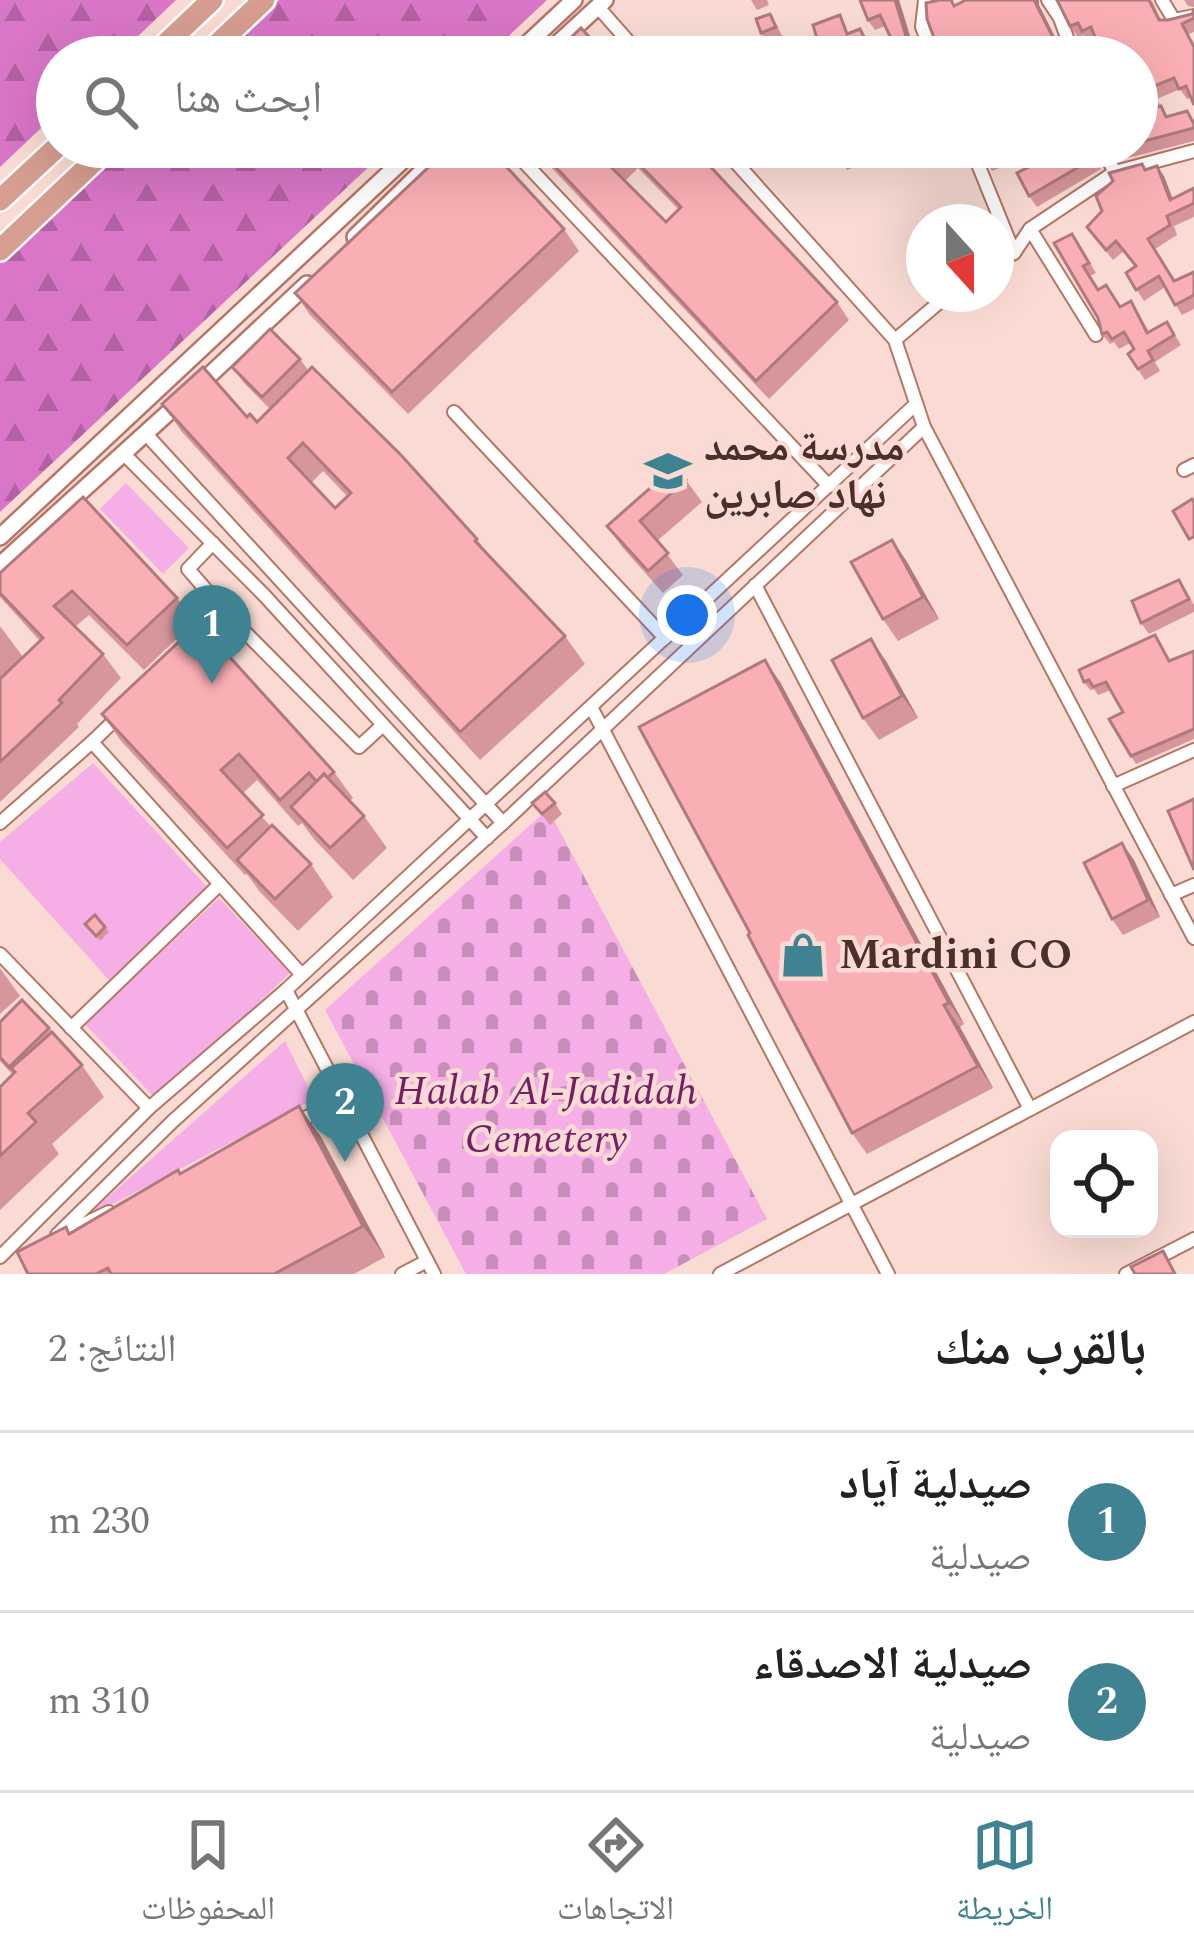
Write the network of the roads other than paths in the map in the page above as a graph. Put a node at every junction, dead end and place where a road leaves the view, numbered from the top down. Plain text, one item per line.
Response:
1 (212, 0) edge
2 (264, 0) edge
3 (574, 0) edge
4 (925, 0) edge
5 (1048, 0) edge
6 (1162, 0) edge
7 (601, 4) edge
8 (1194, 16) edge
9 (174, 36) edge
10 (226, 36) edge
11 (535, 36) edge
12 (566, 36) edge
13 (626, 36) edge
14 (926, 36) edge
15 (1066, 36) edge
16 (1194, 151) edge
17 (1158, 161) edge
18 (36, 167) edge
19 (87, 168) edge
20 (395, 168) edge
21 (426, 168) edge
22 (530, 168) edge
23 (741, 168) edge
24 (980, 168) edge
25 (1113, 168) edge
26 (1130, 168) edge
27 (1115, 172) junction
28 (0, 200) edge
29 (994, 204) edge
30 (1030, 229) junction
31 (0, 250) edge
32 (1014, 253) edge
33 (338, 254) edge
34 (322, 269) edge
35 (928, 312) edge
36 (1096, 335) edge
37 (895, 340) junction
38 (916, 404) junction
39 (454, 412) dead end
40 (924, 427) junction
41 (146, 434) junction
42 (124, 454) junction
43 (829, 486) junction
44 (0, 537) edge
45 (213, 543) junction
46 (0, 565) edge
47 (280, 580) junction
48 (755, 585) junction
49 (264, 596) junction
50 (226, 613) junction
51 (665, 638) junction
52 (192, 645) edge
53 (591, 707) junction
54 (125, 710) edge
55 (382, 724) junction
56 (601, 729) junction
57 (92, 742) junction
58 (1194, 750) edge
59 (1113, 786) junction
60 (485, 804) junction
61 (469, 819) junction
62 (503, 823) junction
63 (0, 824) edge
64 (487, 838) junction
65 (220, 884) junction
66 (1194, 885) edge
67 (1171, 895) junction
68 (1194, 938) edge
69 (0, 954) edge
70 (302, 975) junction
71 (286, 990) junction
72 (299, 1011) junction
73 (1194, 1022) edge
74 (71, 1028) junction
75 (342, 1100) junction
76 (148, 1108) junction
77 (1030, 1109) junction
78 (280, 1130) edge
79 (851, 1204) junction
80 (116, 1209) edge
81 (53, 1239) junction
82 (1194, 1239) edge
83 (41, 1250) edge
84 (0, 1256) edge
85 (430, 1268) edge
86 (402, 1274) edge
87 (720, 1274) edge
88 (888, 1274) edge
89 (1126, 1274) edge

1 - 9 highway
2 - 10 highway
3 - 11 street
4 - 14 street
5 - 15 street
6 - 8 street
7 - 12 street
7 - 13 street
16 - 17 street
18 - 28 highway
19 - 31 highway
20 - 44 street
21 - 33 street
22 - 43 street
23 - 37 street
24 - 29 street
25 - 27 street
26 - 27 street
27 - 30 street
30 - 32 street
30 - 36 street
34 - 41 street
35 - 37 street
37 - 38 street
38 - 40 street
38 - 43 street
39 - 51 street
40 - 48 street
40 - 59 street
41 - 42 street
41 - 47 street
42 - 45 street
42 - 46 street
43 - 51 street
45 - 49 street
45 - 50 street
47 - 49 street
47 - 60 street
48 - 56 street
48 - 77 street
49 - 55 street
50 - 52 street
50 - 55 street
51 - 53 street
53 - 56 street
53 - 60 street
54 - 57 street
55 - 61 street
56 - 62 street
56 - 79 street
57 - 63 street
57 - 65 street
58 - 59 street
59 - 67 street
60 - 61 street
60 - 62 street
61 - 64 street
61 - 70 street
62 - 64 street
64 - 72 street
65 - 70 street
65 - 74 street
66 - 67 street
67 - 68 street
69 - 74 street
70 - 71 street
71 - 72 street
71 - 76 street
72 - 75 street
72 - 81 street
73 - 77 street
74 - 76 street
75 - 78 street
75 - 85 street
76 - 84 street
77 - 79 street
79 - 87 street
79 - 88 street
80 - 81 street
81 - 83 street
82 - 89 street
85 - 86 street

